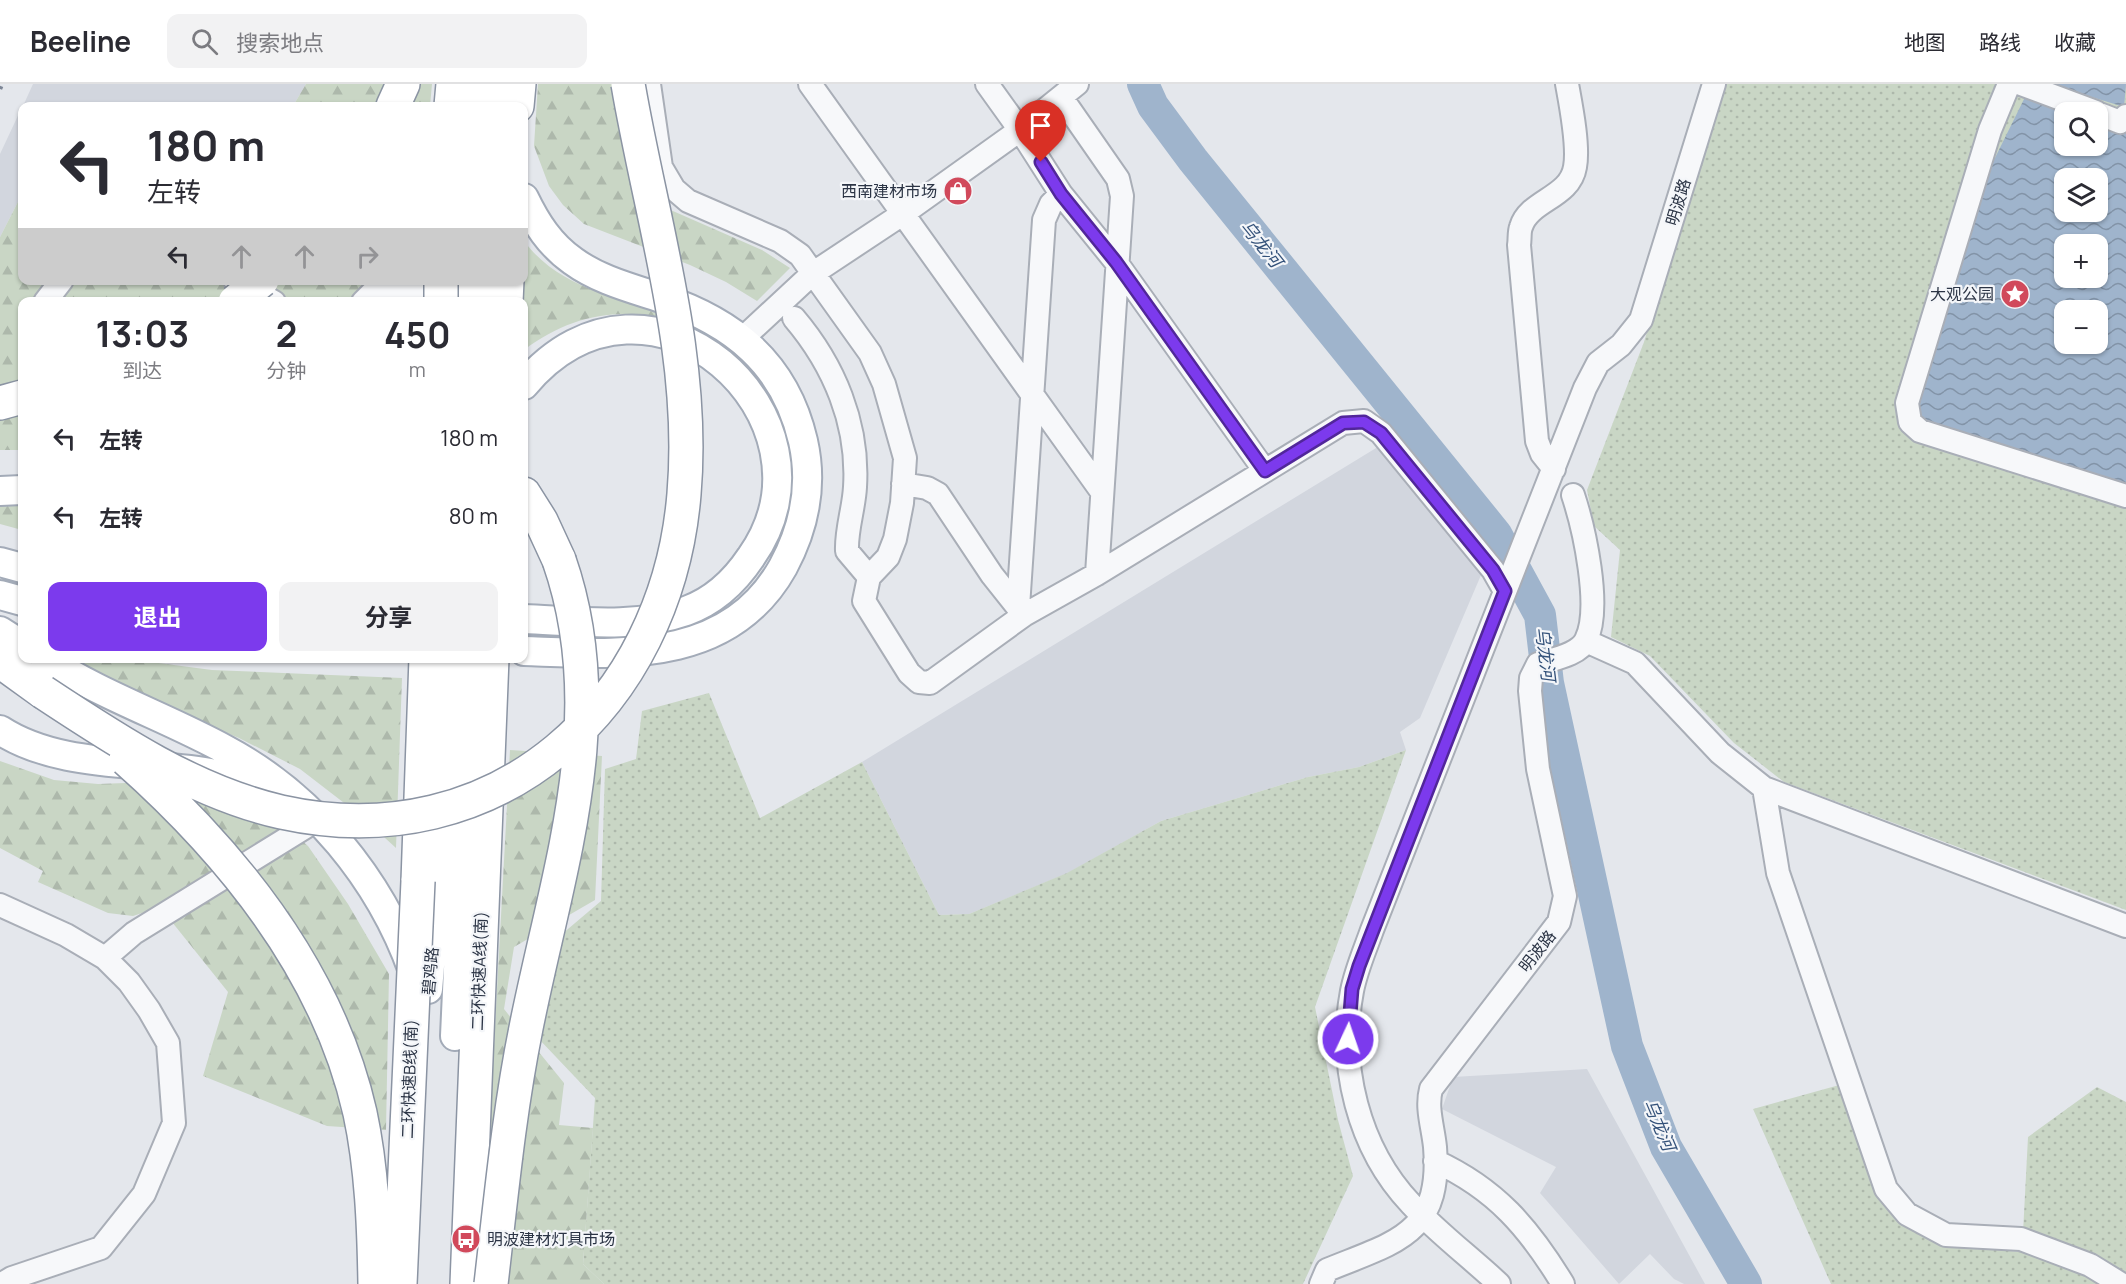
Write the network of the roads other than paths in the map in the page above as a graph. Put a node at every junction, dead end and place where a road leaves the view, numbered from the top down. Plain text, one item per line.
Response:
1 (403, 84) edge
2 (453, 84) edge
3 (472, 84) edge
4 (500, 84) edge
5 (519, 84) edge
6 (628, 84) edge
7 (649, 84) edge
8 (810, 84) edge
9 (987, 84) edge
10 (1567, 84) edge
11 (1714, 84) edge
12 (2008, 84) edge
13 (2020, 84) edge
14 (1069, 90) edge
15 (395, 102) edge
16 (451, 102) edge
17 (471, 102) edge
18 (498, 102) edge
19 (502, 102) edge
20 (517, 102) edge
21 (2067, 102) edge
22 (2126, 116) edge
23 (2108, 118) edge
24 (1020, 130) junction
25 (1061, 194) junction
26 (528, 205) edge
27 (904, 213) junction
28 (1116, 262) junction
29 (812, 273) junction
30 (58, 285) edge
31 (244, 285) edge
32 (256, 285) edge
33 (423, 285) edge
34 (49, 297) edge
35 (241, 297) edge
36 (265, 297) edge
37 (368, 297) edge
38 (794, 318) dead end
39 (742, 339) junction
40 (528, 380) edge
41 (1031, 392) junction
42 (18, 399) edge
43 (0, 403) edge
44 (1554, 469) junction
45 (1265, 471) junction
46 (903, 484) junction
47 (18, 490) edge
48 (0, 491) edge
49 (1102, 492) junction
50 (1573, 495) dead end
51 (2126, 496) edge
52 (528, 501) edge
53 (0, 562) edge
54 (18, 567) edge
55 (1097, 574) junction
56 (869, 576) junction
57 (1506, 588) junction
58 (0, 595) edge
59 (18, 600) edge
60 (1021, 611) junction
61 (528, 619) edge
62 (0, 631) edge
63 (18, 642) edge
64 (1579, 646) junction
65 (528, 651) edge
66 (0, 661) edge
67 (52, 663) edge
68 (463, 663) edge
69 (492, 663) edge
70 (447, 672) edge
71 (43, 692) junction
72 (0, 730) edge
73 (1764, 788) junction
74 (313, 815) junction
75 (0, 905) edge
76 (2126, 926) edge
77 (105, 958) junction
78 (440, 1035) junction
79 (1435, 1161) junction
80 (1423, 1216) junction
81 (413, 1246) junction
82 (2, 1284) edge
83 (375, 1284) edge
84 (400, 1284) edge
85 (411, 1284) edge
86 (445, 1284) edge
87 (467, 1284) edge
88 (491, 1284) edge
89 (1321, 1284) edge
90 (1499, 1284) edge
91 (1563, 1284) edge
92 (2121, 1284) edge

1 - 15 highway
2 - 16 highway
3 - 17 main road
4 - 18 main road
4 - 19 main road
5 - 20 highway
6 - 71 highway, bridge
7 - 29 street
8 - 27 street
9 - 24 street
10 - 44 street
11 - 44 street, 明波路
12 - 51 street
13 - 21 street
14 - 24 street
14 - 28 street
22 - 23 street
24 - 25 street
24 - 27 street
25 - 28 street
25 - 41 street
26 - 39 main road
27 - 29 street
27 - 41 street
28 - 45 street
28 - 49 street
29 - 39 street
29 - 46 street
30 - 34 street
31 - 36 street
32 - 35 highway, bridge
33 - 37 street
38 - 56 street
39 - 65 main road
40 - 61 main road
41 - 49 street
41 - 60 street
42 - 43 highway
44 - 57 street
45 - 55 street
45 - 57 street
46 - 56 street
46 - 60 street
47 - 48 main road
49 - 55 street
50 - 64 street
52 - 88 highway, bridge
53 - 54 main road
55 - 60 street
56 - 60 street
57 - 80 street
58 - 59 main road
62 - 63 main road
64 - 73 street
64 - 79 street, 明波路
66 - 71 highway
67 - 74 main road
68 - 70 main road, 碧鸡路
69 - 87 highway, 二环快速A线(南)
70 - 78 main road, 碧鸡路
70 - 84 highway, 二环快速B线(南), bridge
71 - 83 highway, bridge
72 - 74 main road
73 - 76 street
73 - 92 street
74 - 77 street
74 - 78 main road
75 - 77 street
77 - 82 street
78 - 81 highway, 碧鸡路
78 - 86 highway, 碧鸡路
79 - 80 street, 明波路
79 - 91 street
80 - 89 street, 明波路
80 - 90 street
81 - 83 street
81 - 85 highway, 碧鸡路

